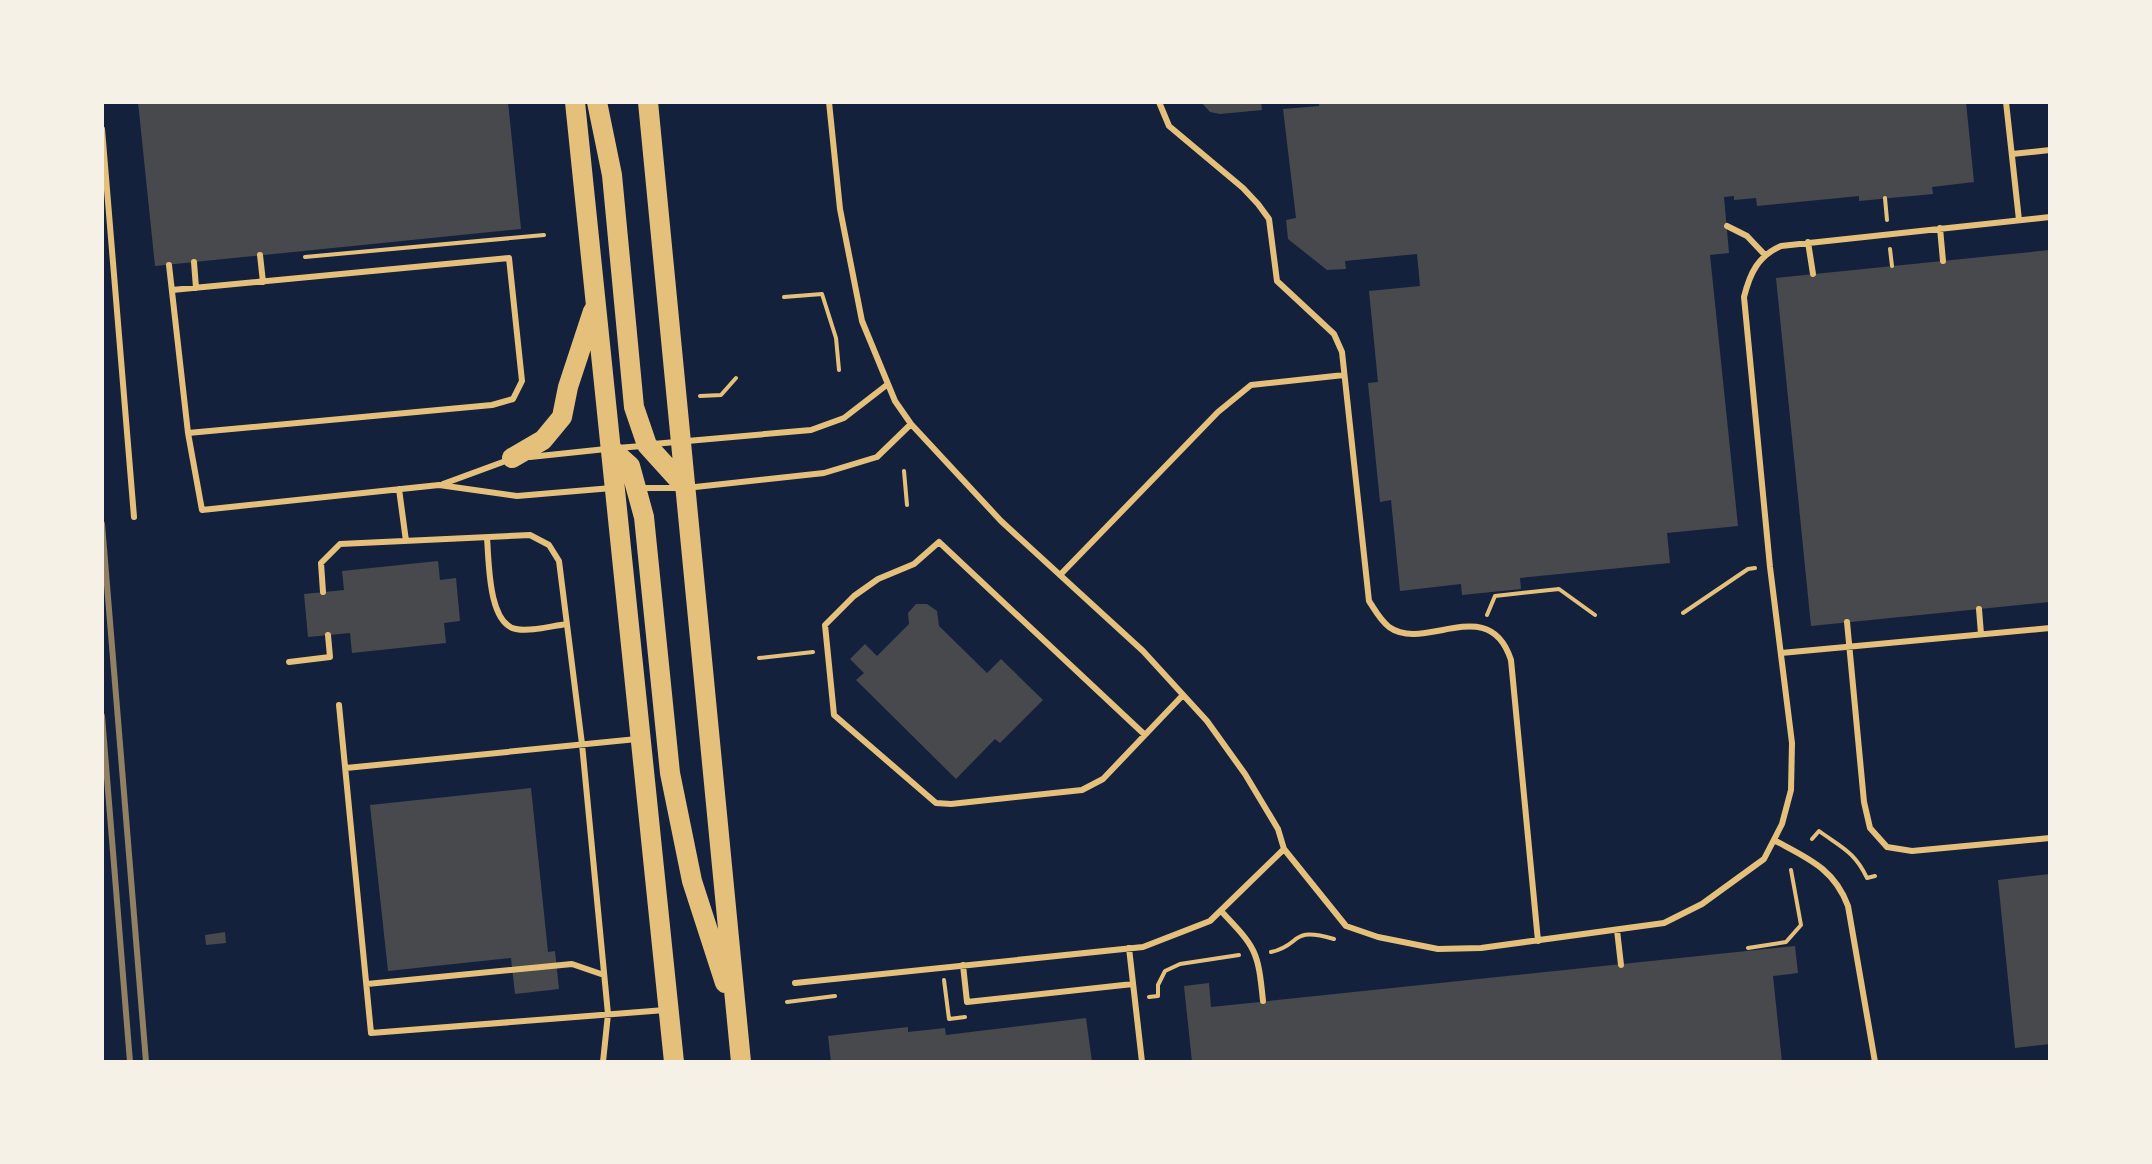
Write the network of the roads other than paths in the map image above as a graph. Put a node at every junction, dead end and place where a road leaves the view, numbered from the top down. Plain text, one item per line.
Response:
1 (575, 102) edge
2 (597, 102) edge
3 (648, 102) edge
4 (829, 102) edge
5 (1159, 102) edge
6 (2006, 102) edge
7 (102, 129) edge
8 (2050, 150) edge
9 (2012, 154) junction
10 (2050, 217) edge
11 (2019, 220) junction
12 (1727, 226) dead end
13 (1940, 228) junction
14 (1808, 242) junction
15 (260, 255) dead end
16 (1765, 255) junction
17 (1943, 261) dead end
18 (194, 262) dead end
19 (169, 265) dead end
20 (1813, 274) dead end
21 (263, 282) junction
22 (196, 288) junction
23 (172, 290) junction
24 (596, 303) junction
25 (1344, 375) junction
26 (888, 384) junction
27 (911, 424) junction
28 (188, 433) junction
29 (681, 441) junction
30 (647, 445) junction
31 (611, 449) junction
32 (512, 458) junction
33 (439, 485) junction
34 (615, 488) junction
35 (637, 488) junction
36 (686, 488) junction
37 (399, 489) junction
38 (134, 517) dead end
39 (487, 538) junction
40 (406, 541) junction
41 (1060, 575) junction
42 (323, 592) dead end
43 (1979, 609) dead end
44 (1847, 622) dead end
45 (567, 624) junction
46 (2050, 628) edge
47 (1981, 634) junction
48 (328, 635) dead end
49 (1850, 647) junction
50 (1781, 653) junction
51 (289, 662) dead end
52 (1183, 695) junction
53 (339, 705) dead end
54 (1145, 735) junction
55 (641, 739) junction
56 (582, 744) junction
57 (346, 768) junction
58 (2050, 838) edge
59 (1774, 840) junction
60 (1284, 849) junction
61 (1221, 911) junction
62 (1617, 930) junction
63 (1538, 941) junction
64 (1129, 948) junction
65 (963, 965) junction
66 (1621, 965) dead end
67 (604, 975) junction
68 (795, 983) dead end
69 (367, 984) junction
70 (1133, 984) junction
71 (1263, 1001) dead end
72 (669, 1010) junction
73 (608, 1014) junction
74 (737, 1021) junction
75 (603, 1062) edge
76 (674, 1062) edge
77 (741, 1062) edge
78 (1142, 1062) edge
79 (1875, 1062) edge

1 - 24 main road
2 - 30 main road
3 - 29 main road
4 - 26 lane
5 - 25 lane
6 - 9 lane
7 - 38 lane
8 - 9 lane
9 - 11 lane
10 - 11 lane
11 - 13 lane
12 - 16 lane
13 - 14 lane
13 - 17 lane
14 - 16 lane
14 - 20 lane
15 - 21 lane
16 - 50 lane
18 - 22 lane
19 - 23 lane
21 - 22 lane
21 - 28 lane
22 - 23 lane
23 - 28 lane
24 - 31 main road
24 - 32 main road
25 - 41 lane
25 - 63 lane
26 - 27 lane
26 - 29 lane
27 - 36 lane
27 - 41 lane
28 - 37 lane
29 - 30 lane
29 - 36 main road
30 - 31 lane
30 - 36 main road
31 - 32 lane
31 - 34 main road
31 - 35 main road
32 - 33 lane
33 - 34 lane
33 - 37 lane
34 - 35 lane
34 - 55 main road
35 - 36 lane
35 - 74 main road
36 - 74 main road
37 - 40 lane
39 - 40 lane
39 - 45 lane
39 - 45 lane
40 - 42 lane
41 - 52 lane
43 - 47 lane
44 - 49 lane
45 - 56 lane
46 - 47 lane
47 - 49 lane
48 - 51 lane
49 - 50 lane
49 - 58 lane
50 - 59 lane
52 - 54 lane
52 - 60 lane
53 - 57 lane
54 - 54 lane
55 - 56 lane
55 - 72 main road
56 - 57 lane
56 - 67 lane
57 - 69 lane
59 - 62 lane
59 - 79 lane
60 - 61 lane
60 - 63 lane
61 - 64 lane
61 - 71 lane
62 - 63 lane
62 - 66 lane
64 - 65 lane
64 - 70 lane
65 - 68 lane
65 - 70 lane
67 - 69 lane
67 - 73 lane
69 - 73 lane
70 - 78 lane
72 - 73 lane
72 - 76 main road
73 - 75 lane
74 - 77 main road

